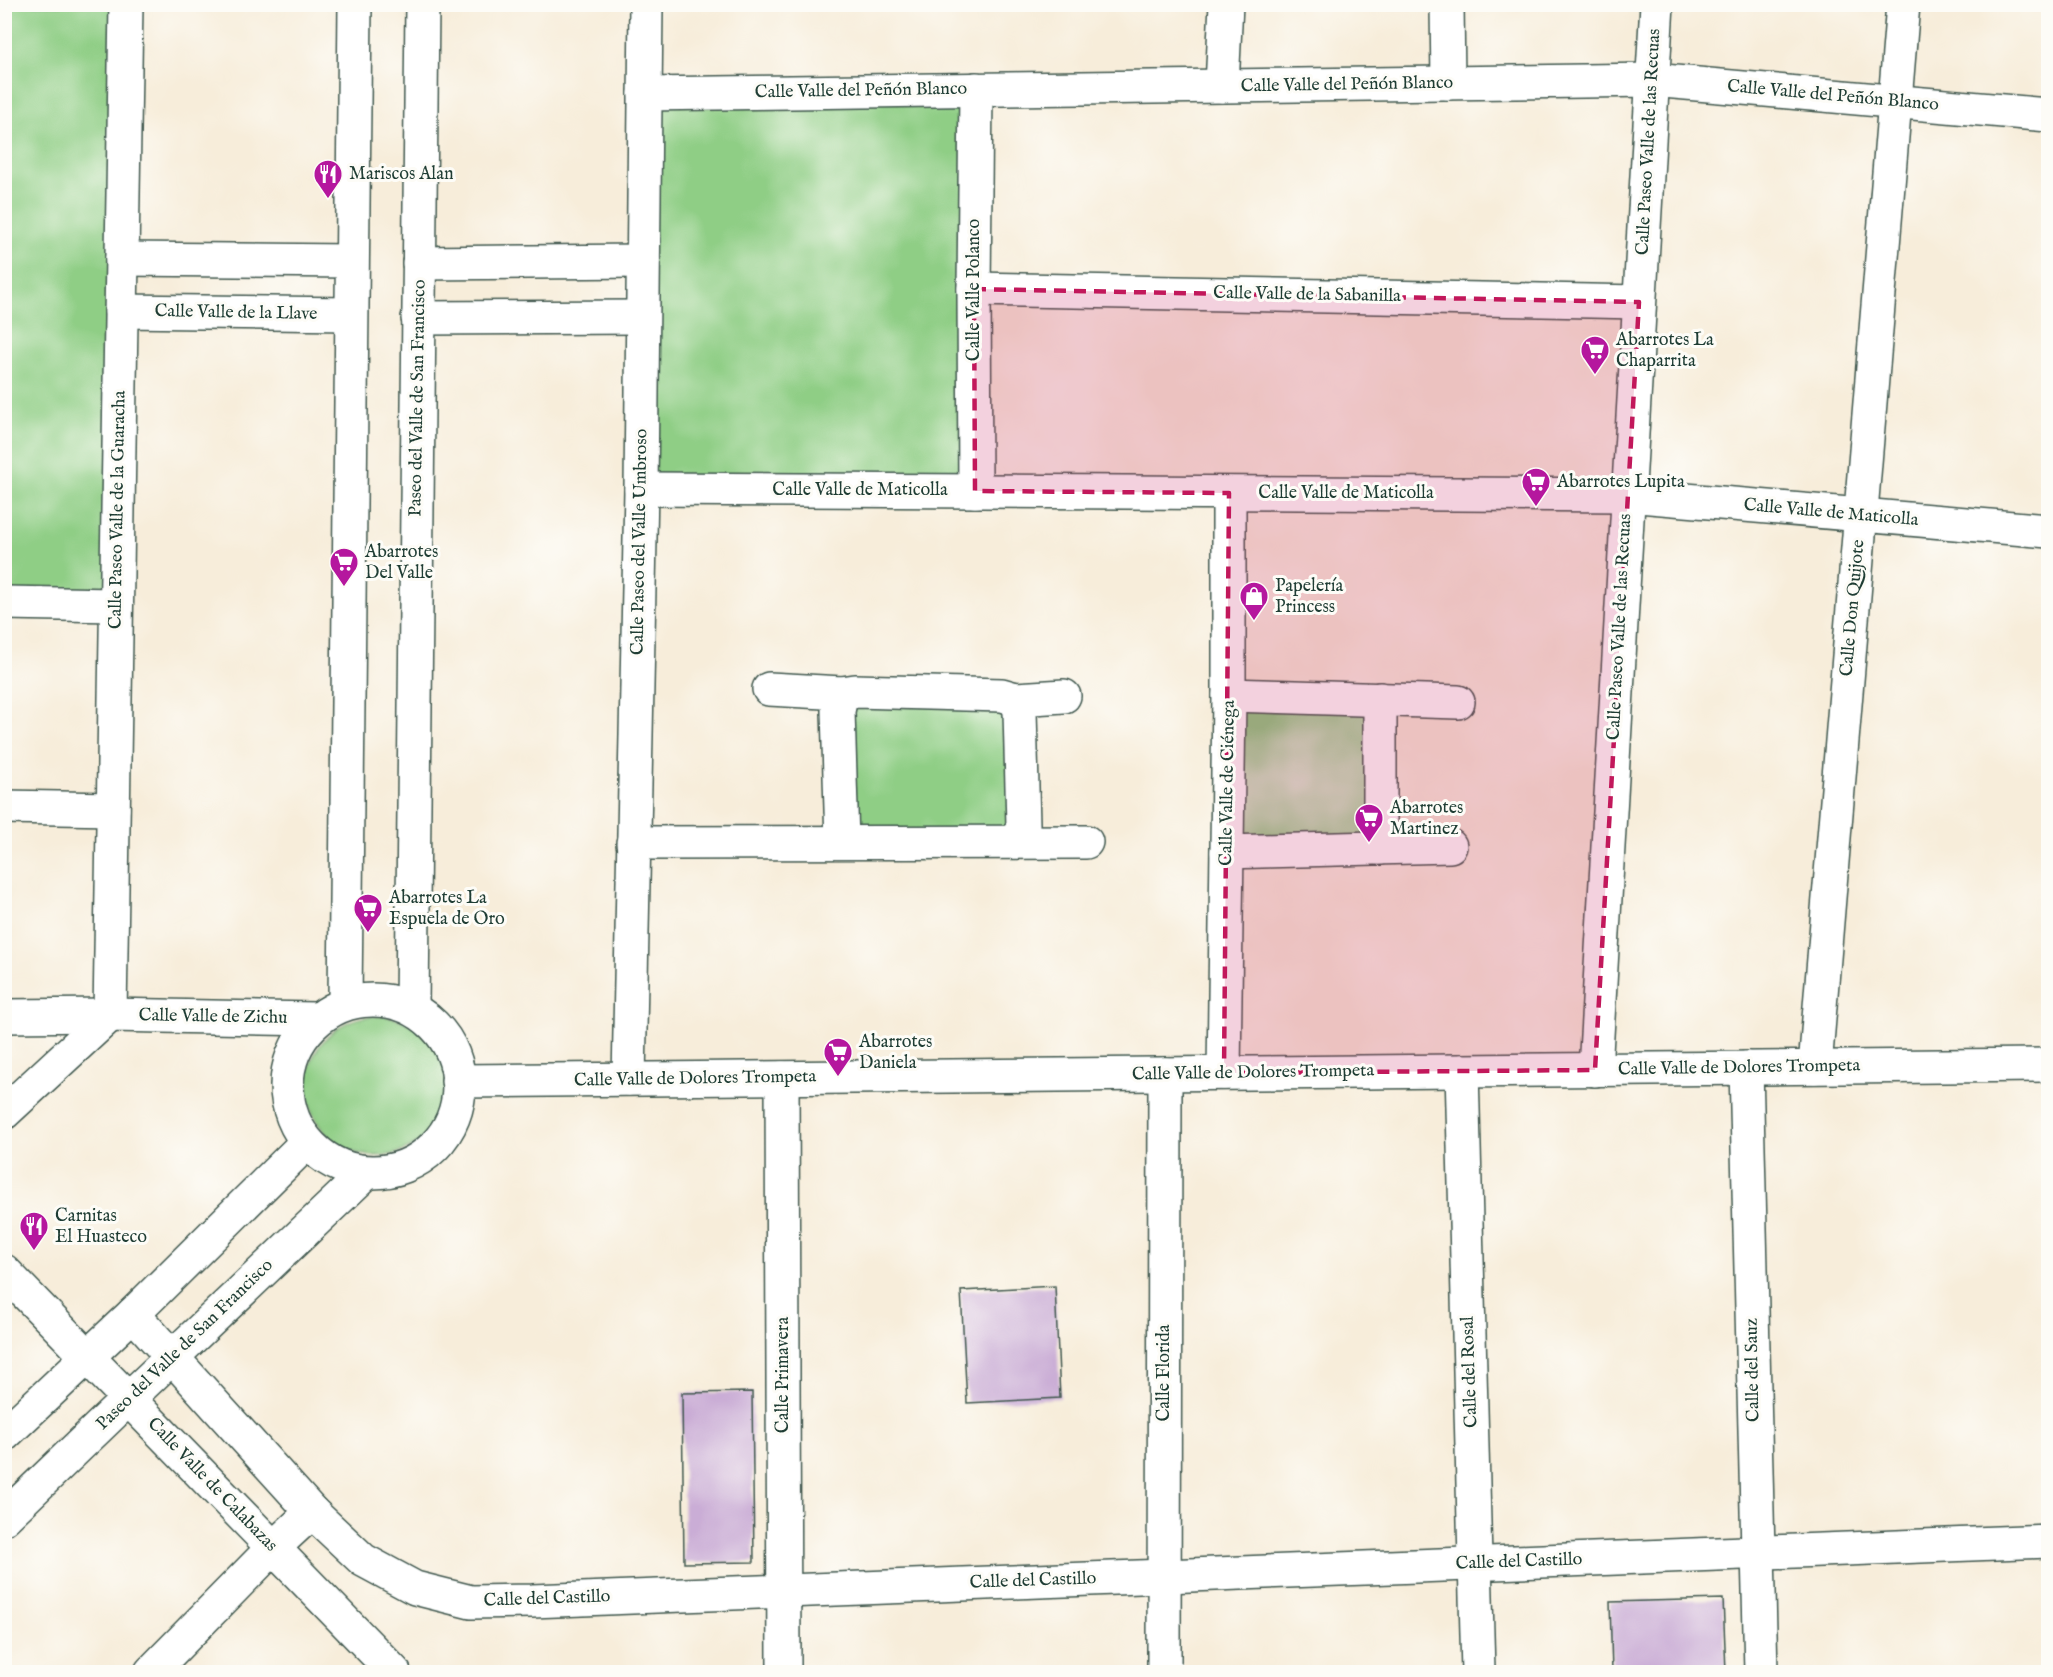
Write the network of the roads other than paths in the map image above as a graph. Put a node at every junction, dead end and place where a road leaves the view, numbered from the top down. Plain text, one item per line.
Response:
1 (126, 4) edge
2 (355, 4) edge
3 (422, 4) edge
4 (646, 4) edge
5 (1226, 4) edge
6 (1447, 4) edge
7 (1657, 4) edge
8 (1903, 4) edge
9 (1652, 80) junction
10 (1448, 83) junction
11 (1222, 86) junction
12 (976, 89) junction
13 (645, 94) junction
14 (1895, 101) junction
15 (2049, 115) edge
16 (122, 259) junction
17 (351, 261) junction
18 (643, 261) junction
19 (419, 263) junction
20 (974, 289) junction
21 (1640, 302) junction
22 (121, 311) junction
23 (351, 314) junction
24 (642, 317) junction
25 (418, 318) junction
26 (641, 489) junction
27 (975, 491) junction
28 (1229, 493) junction
29 (1627, 495) junction
30 (1861, 516) junction
31 (2049, 531) edge
32 (4, 603) edge
33 (116, 605) junction
34 (769, 689) dead end
35 (842, 693) junction
36 (1229, 695) junction
37 (1064, 696) dead end
38 (1016, 699) junction
39 (1380, 699) junction
40 (1458, 702) dead end
41 (4, 807) edge
42 (113, 809) junction
43 (1017, 841) junction
44 (842, 842) junction
45 (1086, 842) dead end
46 (633, 843) junction
47 (1450, 846) dead end
48 (1380, 848) junction
49 (1227, 852) junction
50 (345, 1002) junction
51 (412, 1008) junction
52 (110, 1015) junction
53 (4, 1016) edge
54 (315, 1019) junction
55 (2049, 1065) edge
56 (1815, 1067) junction
57 (1746, 1068) junction
58 (1595, 1070) junction
59 (1462, 1071) junction
60 (1224, 1073) junction
61 (1164, 1074) junction
62 (782, 1078) junction
63 (629, 1079) junction
64 (458, 1081) junction
65 (4, 1113) edge
66 (306, 1143) junction
67 (366, 1173) junction
68 (4, 1271) edge
69 (132, 1314) junction
70 (87, 1356) junction
71 (172, 1358) junction
72 (128, 1399) junction
73 (4, 1435) edge
74 (312, 1512) junction
75 (4, 1518) edge
76 (2049, 1541) edge
77 (273, 1548) junction
78 (1758, 1552) junction
79 (1475, 1563) junction
80 (1164, 1576) junction
81 (784, 1591) junction
82 (151, 1672) edge
83 (394, 1672) edge
84 (784, 1672) edge
85 (1164, 1672) edge
86 (1478, 1672) edge
87 (1761, 1672) edge

1 - 16 street, Calle Paseo Valle de la Guaracha
2 - 17 street
3 - 19 street, Paseo del Valle de San Francisco
4 - 13 street, Calle Paseo del Valle Umbroso
5 - 11 street
6 - 10 street
7 - 9 street, Calle Paseo Valle de las Recuas
8 - 14 street, Calle Don Quijote
9 - 10 street, Calle Valle del Peñón Blanco
9 - 14 street, Calle Valle del Peñón Blanco
9 - 21 street, Calle Paseo Valle de las Recuas
10 - 11 street, Calle Valle del Peñón Blanco
11 - 12 street, Calle Valle del Peñón Blanco
12 - 13 street, Calle Valle del Peñón Blanco
12 - 20 street, Calle Valle Polanco
13 - 18 street, Calle Paseo del Valle Umbroso
14 - 15 street, Calle Valle del Peñón Blanco
14 - 30 street, Calle Don Quijote
16 - 17 street
16 - 22 street, Calle Paseo Valle de la Guaracha
17 - 23 street
18 - 19 street
18 - 24 street, Calle Paseo del Valle Umbroso
19 - 25 street, Paseo del Valle de San Francisco
20 - 21 street, Calle Valle de la Sabanilla
20 - 27 street, Calle Valle Polanco
21 - 29 street, Calle Paseo Valle de las Recuas
22 - 23 street, Calle Valle de la Llave
22 - 33 street, Calle Paseo Valle de la Guaracha
23 - 50 street
24 - 25 street
24 - 26 street, Calle Paseo del Valle Umbroso
25 - 51 street, Paseo del Valle de San Francisco
26 - 27 street, Calle Valle de Maticolla
26 - 46 street, Calle Paseo del Valle Umbroso
27 - 28 street, Calle Valle de Maticolla
28 - 29 street, Calle Valle de Maticolla
28 - 36 street, Calle Valle de Ciénega
29 - 30 street, Calle Valle de Maticolla
29 - 58 street, Calle Paseo Valle de las Recuas
30 - 31 street, Calle Valle de Maticolla
30 - 56 street, Calle Don Quijote
32 - 33 street
33 - 42 street, Calle Paseo Valle de la Guaracha
34 - 35 street
35 - 38 street
35 - 44 street
36 - 39 street
36 - 49 street, Calle Valle de Ciénega
37 - 38 street
38 - 43 street
39 - 40 street
39 - 48 street
41 - 42 street
42 - 52 street, Calle Paseo Valle de la Guaracha
43 - 44 street
43 - 45 street
44 - 46 street
46 - 63 street, Calle Paseo del Valle Umbroso
47 - 48 street
48 - 49 street
49 - 60 street, Calle Valle de Ciénega
50 - 51 street
50 - 54 street
51 - 64 street
52 - 53 street, Calle Valle de Zichu
52 - 54 street, Calle Valle de Zichu
52 - 65 street
54 - 66 street
55 - 56 street, Calle Valle de Dolores Trompeta
56 - 57 street, Calle Valle de Dolores Trompeta
57 - 58 street, Calle Valle de Dolores Trompeta
57 - 78 street, Calle del Sauz
58 - 59 street, Calle Valle de Dolores Trompeta
59 - 60 street, Calle Valle de Dolores Trompeta
59 - 79 street, Calle del Rosal
60 - 61 street, Calle Valle de Dolores Trompeta
61 - 62 street, Calle Valle de Dolores Trompeta
61 - 80 street, Calle Florida
62 - 63 street, Calle Valle de Dolores Trompeta
62 - 81 street, Calle Primavera
63 - 64 street, Calle Valle de Dolores Trompeta
64 - 67 street
66 - 67 street
66 - 69 street
67 - 71 street, Paseo del Valle de San Francisco
68 - 70 street, Calle Valle de Calabazas
69 - 70 street
69 - 71 street, Calle del Castillo
70 - 72 street, Calle Valle de Calabazas
70 - 73 street
71 - 72 street, Paseo del Valle de San Francisco
71 - 74 street, Calle del Castillo
72 - 75 street, Paseo del Valle de San Francisco
72 - 77 street, Calle Valle de Calabazas
74 - 77 street
74 - 81 street, Calle del Castillo
76 - 78 street, Calle del Castillo
77 - 82 street
77 - 83 street, Calle Valle de Calabazas
78 - 79 street, Calle del Castillo
78 - 87 street, Calle del Sauz
79 - 80 street, Calle del Castillo
79 - 86 street, Calle del Rosal
80 - 81 street, Calle del Castillo
80 - 85 street, Calle Florida
81 - 84 street, Calle Primavera

